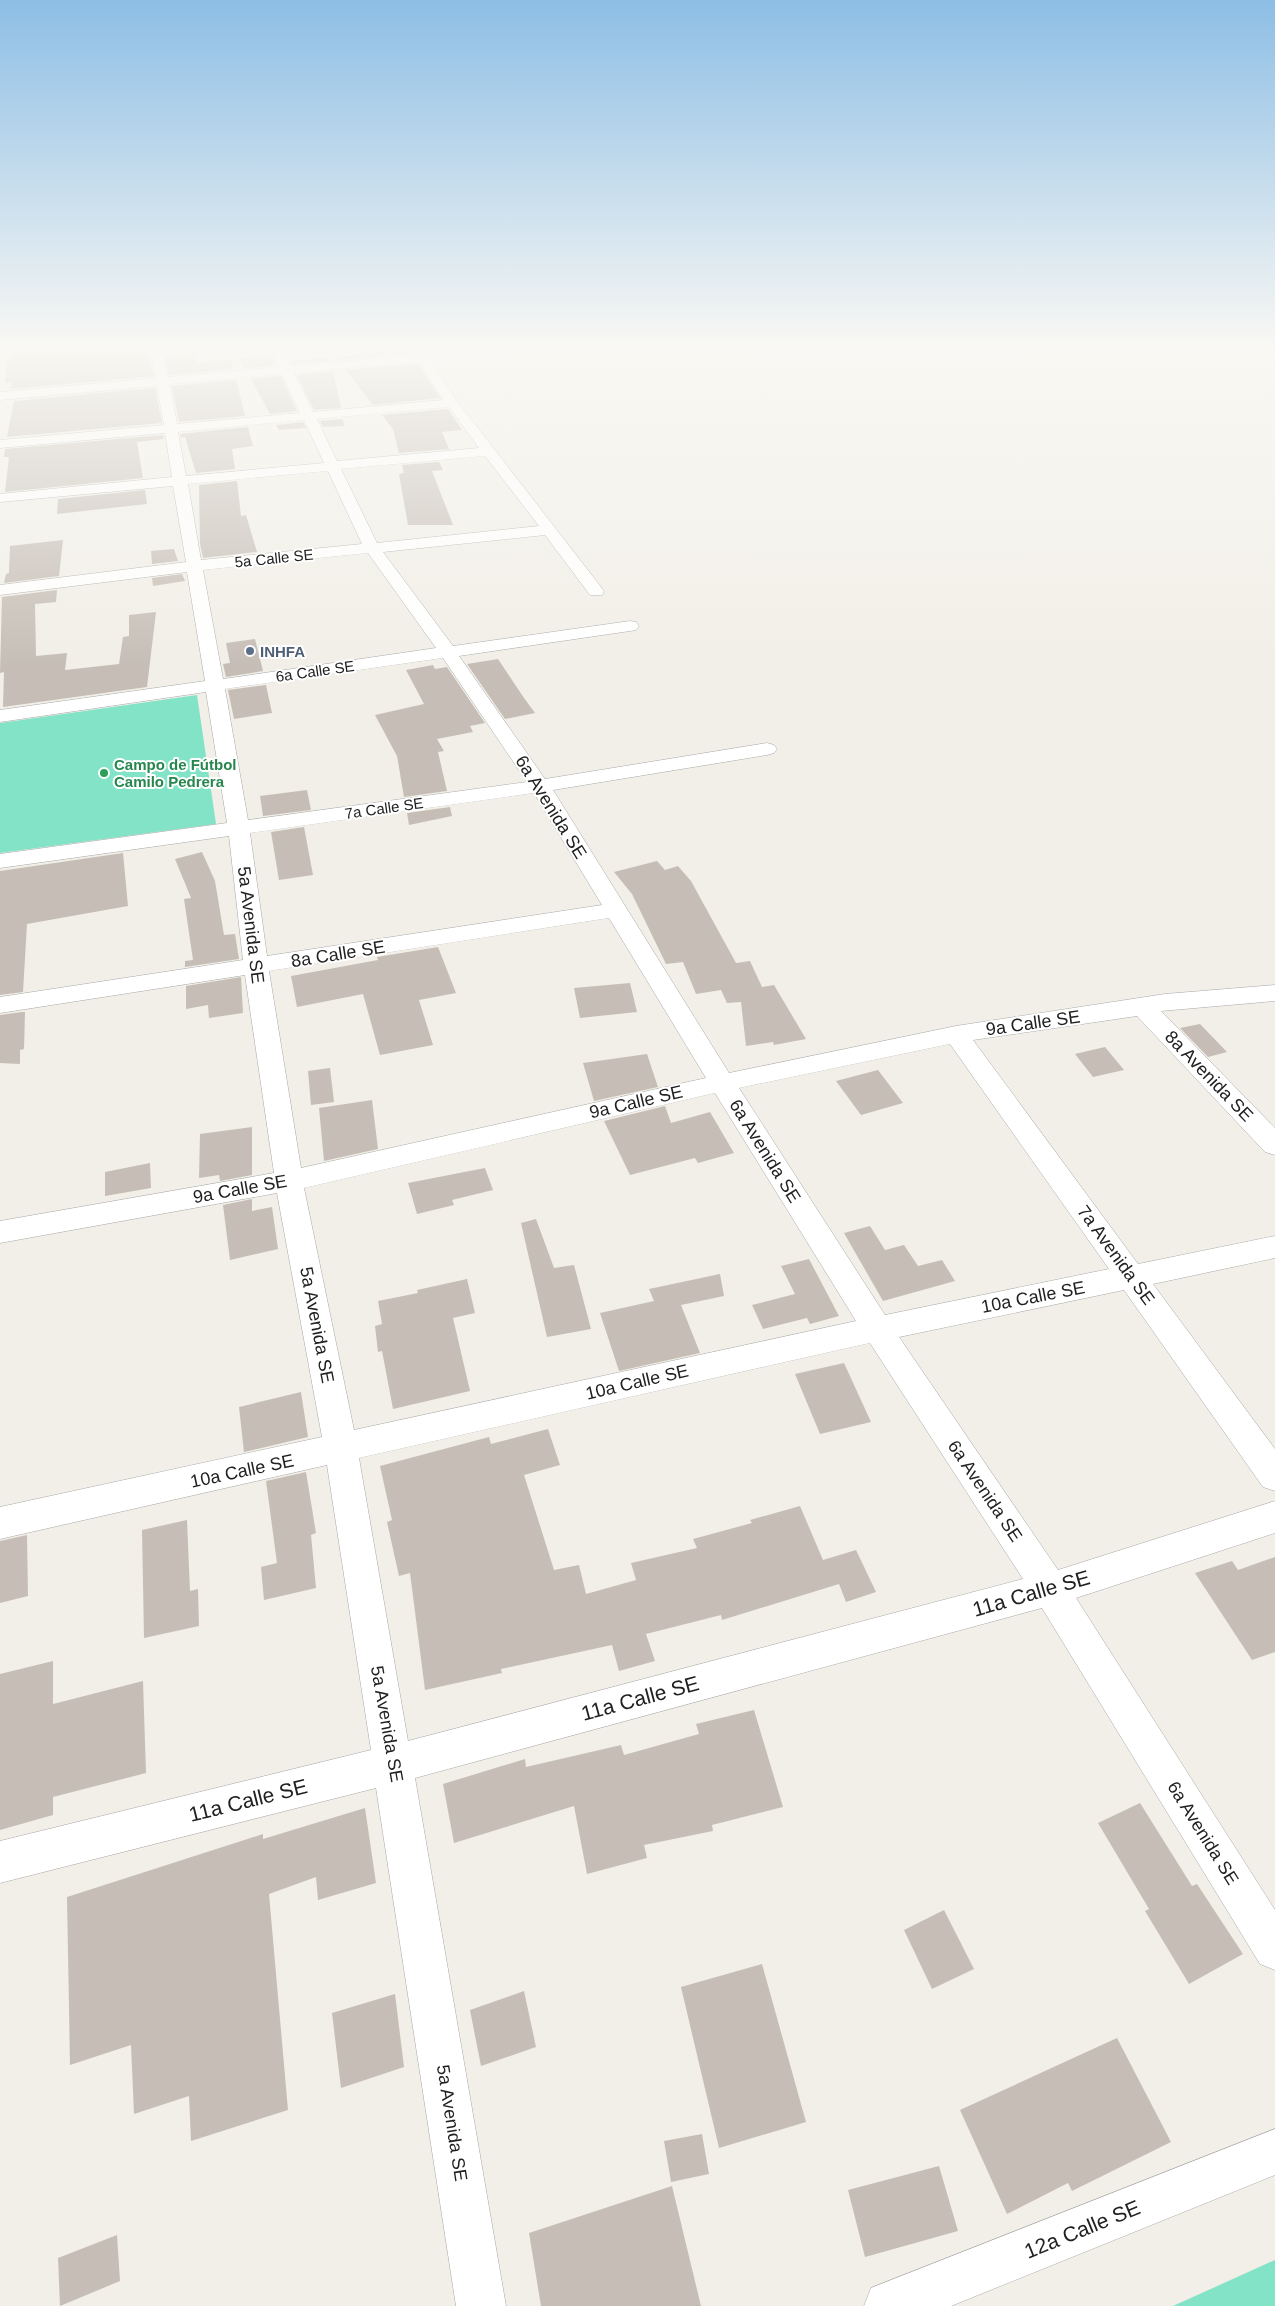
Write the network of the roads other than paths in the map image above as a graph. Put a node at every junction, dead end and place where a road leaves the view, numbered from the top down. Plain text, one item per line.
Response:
1 (489, 451) edge
2 (175, 452) edge
3 (326, 452) edge
4 (483, 452) edge
5 (333, 467) junction
6 (180, 480) junction
7 (0, 498) edge
8 (549, 530) junction
9 (372, 548) junction
10 (194, 566) junction
11 (0, 590) edge
12 (596, 591) dead end
13 (630, 626) dead end
14 (448, 652) junction
15 (214, 686) junction
16 (0, 716) edge
17 (767, 749) dead end
18 (540, 786) junction
19 (239, 829) junction
20 (0, 861) edge
21 (616, 910) junction
22 (256, 966) junction
23 (1275, 993) edge
24 (0, 1005) edge
25 (1143, 1007) junction
26 (956, 1034) junction
27 (722, 1083) junction
28 (1275, 1145) edge
29 (289, 1181) junction
30 (0, 1232) edge
31 (1275, 1247) edge
32 (1131, 1277) junction
33 (877, 1328) junction
34 (341, 1449) junction
35 (1275, 1476) edge
36 (1275, 1517) edge
37 (0, 1523) edge
38 (1050, 1589) junction
39 (394, 1764) junction
40 (0, 1862) edge
41 (1275, 1949) edge
42 (1275, 2152) edge
43 (482, 2306) edge
44 (889, 2306) edge

1 - 8 street
2 - 6 street, 5a Avenida SE
3 - 5 street, 6a Avenida SE
4 - 5 street
5 - 6 street
5 - 9 street, 6a Avenida SE
6 - 7 street
6 - 10 street, 5a Avenida SE
8 - 9 street, 5a Calle SE
8 - 12 street
9 - 10 street, 5a Calle SE
9 - 14 street, 6a Avenida SE
10 - 11 street, 5a Calle SE
10 - 15 street, 5a Avenida SE
13 - 14 street, 6a Calle SE
14 - 15 street, 6a Calle SE
14 - 18 street, 6a Avenida SE
15 - 16 street, 6a Calle SE
15 - 19 street, 5a Avenida SE
17 - 18 street, 7a Calle SE
18 - 19 street, 7a Calle SE
18 - 21 street, 6a Avenida SE
19 - 20 street, 7a Calle SE
19 - 22 street, 5a Avenida SE
21 - 22 street, 8a Calle SE
21 - 27 street, 6a Avenida SE
22 - 24 street, 8a Calle SE
22 - 29 street, 5a Avenida SE
23 - 25 street, 9a Calle SE
25 - 26 street, 9a Calle SE
25 - 28 street, 8a Avenida SE
26 - 27 street, 9a Calle SE
26 - 32 street, 7a Avenida SE
27 - 29 street, 9a Calle SE
27 - 33 street, 6a Avenida SE
29 - 30 street, 9a Calle SE
29 - 34 street, 5a Avenida SE
31 - 32 street, 10a Calle SE
32 - 33 street, 10a Calle SE
32 - 35 street, 7a Avenida SE
33 - 34 street, 10a Calle SE
33 - 38 street, 6a Avenida SE
34 - 37 street, 10a Calle SE
34 - 39 street, 5a Avenida SE
36 - 38 street, 11a Calle SE
38 - 39 street, 11a Calle SE
38 - 41 street, 6a Avenida SE
39 - 40 street, 11a Calle SE
39 - 43 street, 5a Avenida SE
42 - 44 street, 12a Calle SE

